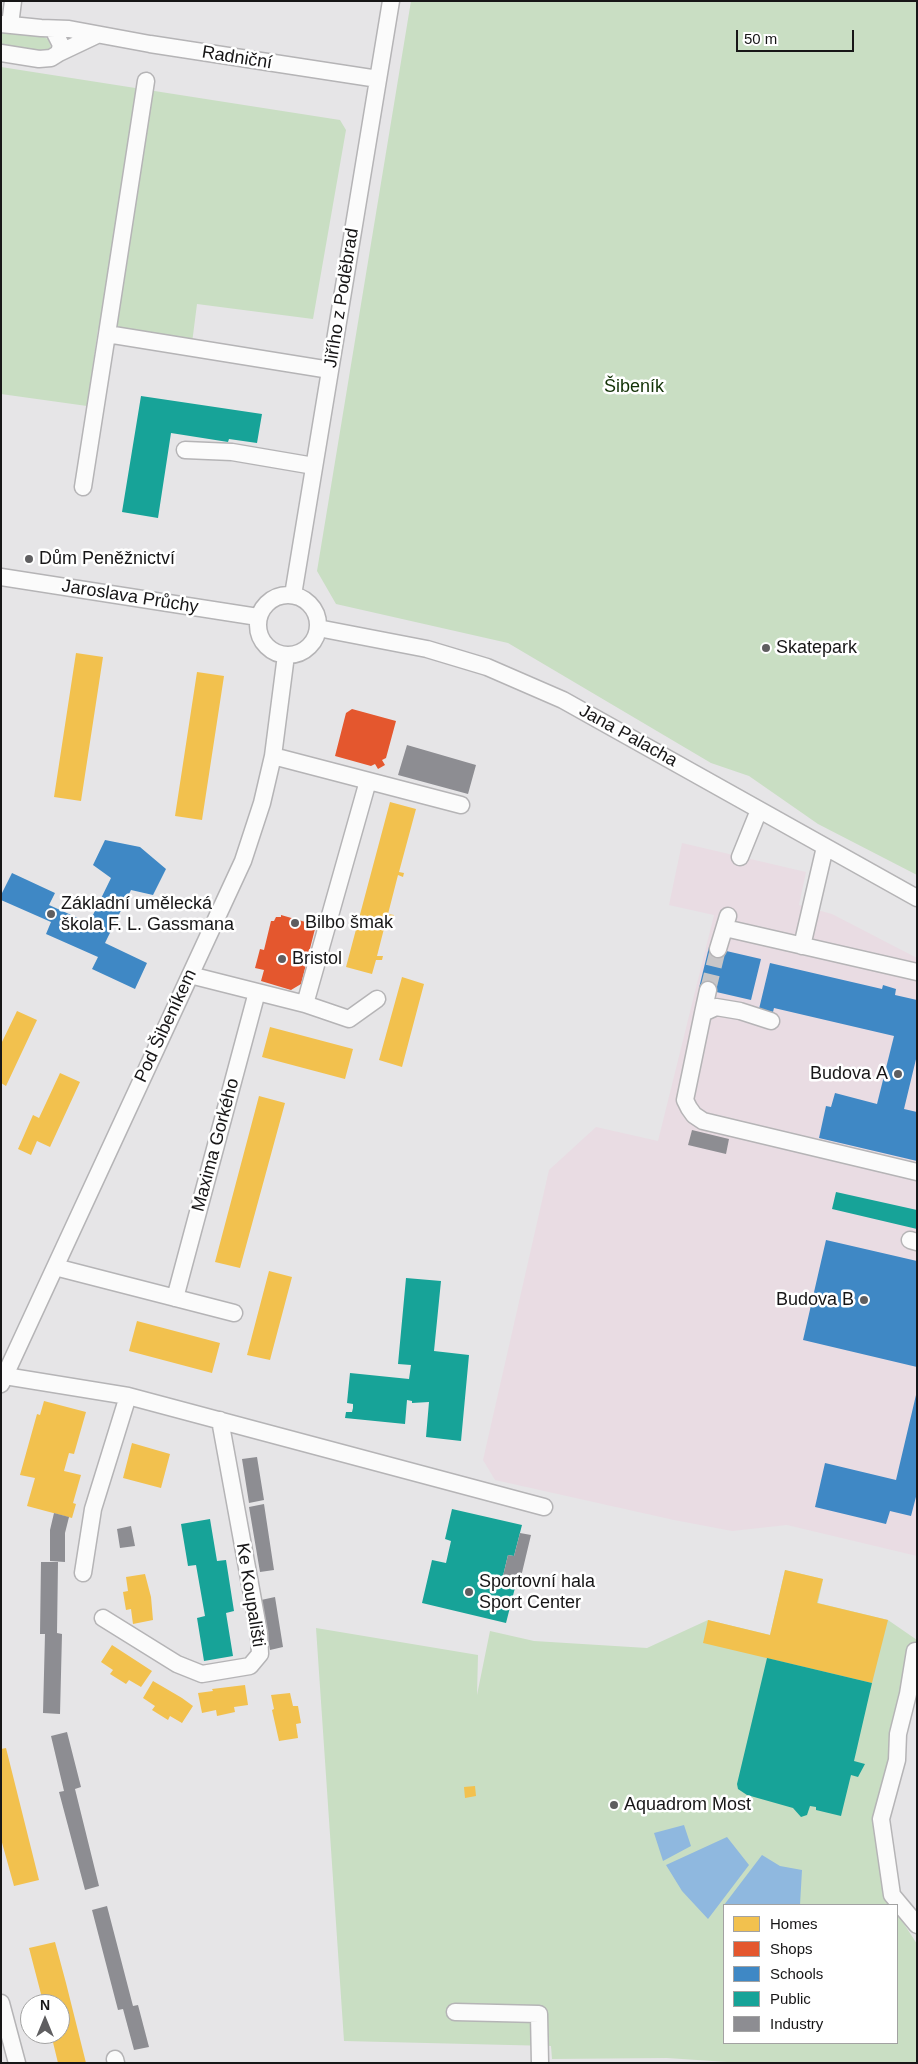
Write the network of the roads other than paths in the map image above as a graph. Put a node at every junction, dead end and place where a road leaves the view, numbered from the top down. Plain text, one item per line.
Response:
1 (13, 1) edge
2 (390, 1) edge
3 (6, 25) edge
4 (53, 29) junction
5 (97, 34) junction
6 (1, 53) edge
7 (59, 53) junction
8 (378, 79) junction
9 (146, 82) dead end
10 (107, 334) junction
11 (330, 370) junction
12 (185, 450) dead end
13 (314, 466) junction
14 (83, 487) dead end
15 (1, 577) edge
16 (293, 595) junction
17 (258, 616) junction
18 (318, 628) junction
19 (286, 655) junction
20 (273, 756) junction
21 (368, 781) junction
22 (461, 805) dead end
23 (759, 810) junction
24 (825, 847) junction
25 (740, 857) dead end
26 (917, 898) edge
27 (802, 946) junction
28 (718, 950) tunnel mouth
29 (917, 972) edge
30 (190, 975) junction
31 (708, 990) tunnel mouth
32 (257, 992) junction
33 (377, 999) dead end
34 (305, 1004) junction
35 (703, 1013) junction
36 (771, 1021) dead end
37 (917, 1172) edge
38 (55, 1267) junction
39 (175, 1298) junction
40 (234, 1313) dead end
41 (3, 1380) edge
42 (128, 1396) junction
43 (220, 1420) junction
44 (544, 1507) dead end
45 (83, 1573) dead end
46 (103, 1618) dead end
47 (915, 1651) dead end
48 (917, 1925) edge
49 (1, 2003) edge
50 (455, 2012) dead end
51 (16, 2063) edge
52 (540, 2063) edge

1 - 3 street
2 - 8 street, Jiřího z Poděbrad
3 - 4 street, Radniční
4 - 5 street, Radniční
4 - 7 street
5 - 7 street
5 - 8 street, Radniční
6 - 7 street
8 - 11 street, Jiřího z Poděbrad
9 - 10 street
10 - 11 street
10 - 14 street
11 - 13 street, Jiřího z Poděbrad
12 - 13 street
13 - 16 street, Jiřího z Poděbrad
15 - 17 street, Jaroslava Průchy
16 - 17 street
16 - 18 street
17 - 19 street
18 - 19 street
18 - 23 street, Jana Palacha
19 - 20 street, Pod Šibeníkem
20 - 21 street
20 - 30 street, Pod Šibeníkem
21 - 22 street
21 - 34 street
23 - 24 street, Jana Palacha
23 - 25 street
24 - 26 street, Jana Palacha
24 - 27 street
27 - 28 street
27 - 29 street
30 - 32 street
30 - 38 street, Pod Šibeníkem
31 - 35 street
32 - 34 street
32 - 39 street, Maxima Gorkého
33 - 34 street
35 - 36 street
35 - 37 street
38 - 39 street
38 - 41 street, Pod Šibeníkem
39 - 40 street
41 - 42 street
42 - 43 street
42 - 45 street
43 - 44 street
43 - 46 street, Ke Koupališti
47 - 48 street
49 - 51 street
50 - 52 street

